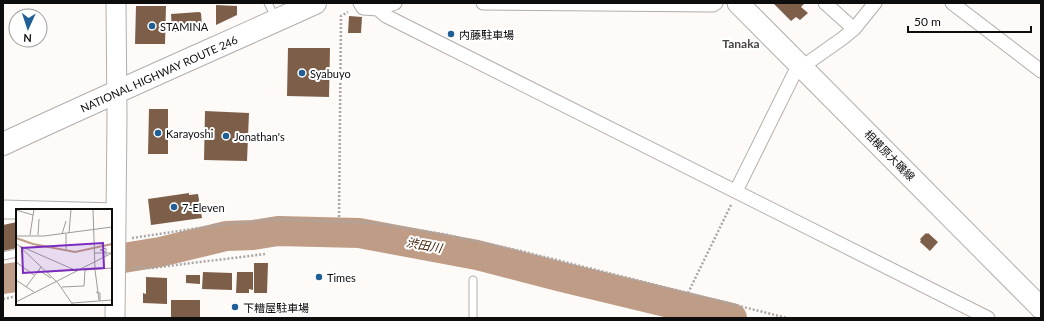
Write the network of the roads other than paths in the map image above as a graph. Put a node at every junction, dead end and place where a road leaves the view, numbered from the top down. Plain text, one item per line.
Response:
1 (116, 3) edge
2 (315, 3) edge
3 (395, 3) edge
4 (483, 3) edge
5 (716, 3) edge
6 (738, 3) edge
7 (825, 3) edge
8 (875, 3) edge
9 (952, 3) edge
10 (361, 4) edge
11 (378, 9) junction
12 (272, 12) edge
13 (854, 29) junction
14 (801, 65) junction
15 (1041, 71) edge
16 (117, 92) junction
17 (3, 144) edge
18 (737, 192) junction
19 (3, 207) edge
20 (78, 209) edge
21 (112, 210) edge
22 (116, 210) junction
23 (3, 215) edge
24 (16, 215) edge
25 (16, 253) edge
26 (3, 256) edge
27 (473, 280) dead end
28 (1041, 308) edge
29 (115, 318) edge
30 (473, 318) edge
31 (988, 318) edge

1 - 16 street
2 - 12 highway, NATIONAL HIGHWAY ROUTE 246
3 - 11 street
4 - 5 street
6 - 14 main road, 相模原大磯線
7 - 13 street
8 - 13 street
9 - 15 street
10 - 11 street
11 - 18 street
12 - 16 highway, NATIONAL HIGHWAY ROUTE 246
13 - 14 street
14 - 18 street
14 - 28 main road, 相模原大磯線
16 - 17 highway, NATIONAL HIGHWAY ROUTE 246
16 - 22 street
18 - 31 street
19 - 20 street
21 - 22 street
22 - 29 street
23 - 24 lane
25 - 26 lane
27 - 30 lane

